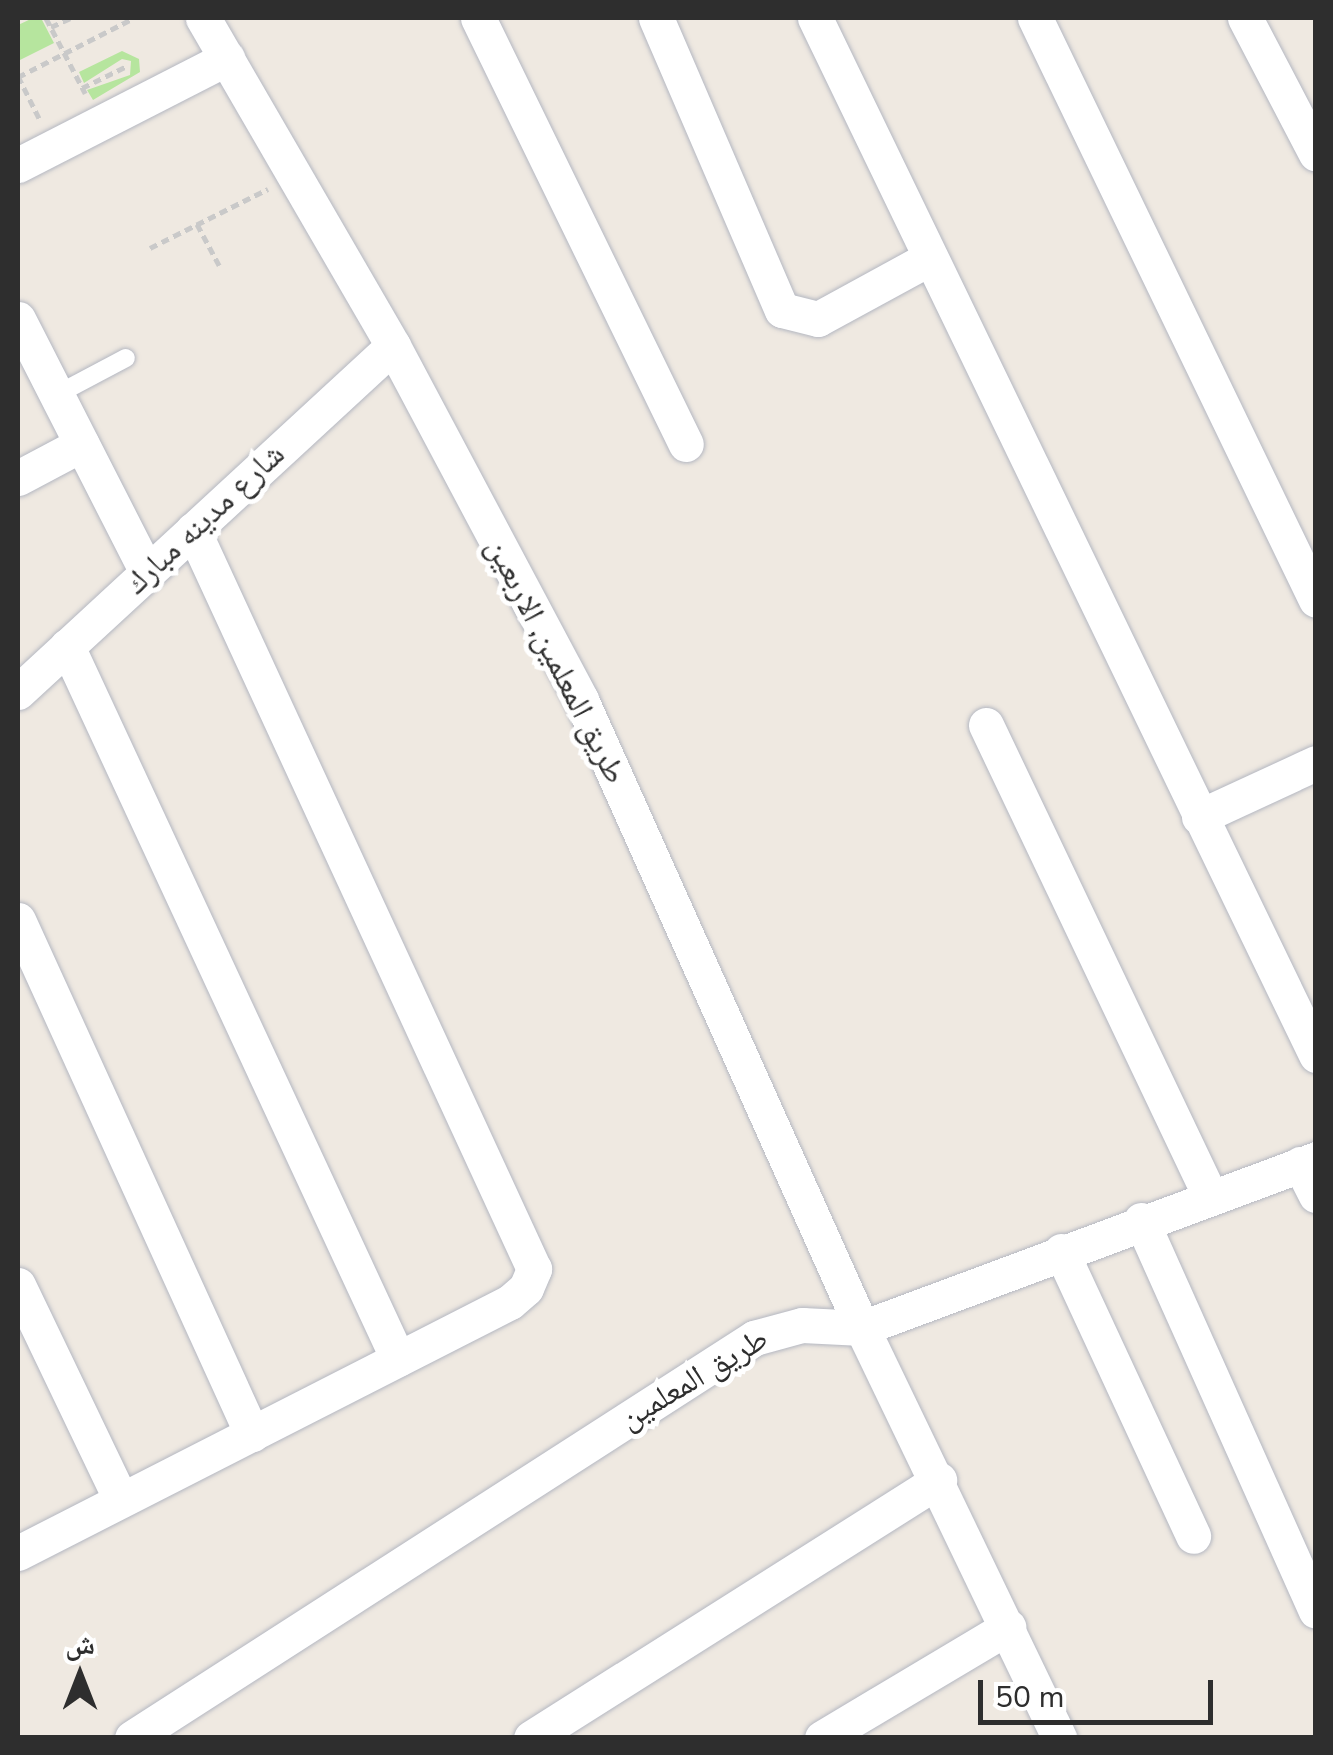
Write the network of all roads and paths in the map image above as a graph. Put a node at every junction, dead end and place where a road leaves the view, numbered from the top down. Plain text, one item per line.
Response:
1 (46, 18) edge
2 (70, 18) edge
3 (134, 18) edge
4 (203, 18) edge
5 (478, 18) edge
6 (656, 18) edge
7 (816, 18) edge
8 (1036, 18) edge
9 (1245, 18) edge
10 (51, 27) junction
11 (64, 53) junction
12 (227, 58) junction
13 (127, 66) dead end
14 (18, 77) edge
15 (82, 88) junction
16 (100, 123) junction
17 (53, 147) junction
18 (1316, 154) edge
19 (18, 164) edge
20 (295, 176) junction
21 (198, 224) junction
22 (150, 248) dead end
23 (928, 259) junction
24 (219, 265) dead end
25 (20, 330) edge
26 (393, 346) junction
27 (126, 358) dead end
28 (56, 395) junction
29 (82, 444) junction
30 (686, 444) dead end
31 (18, 478) edge
32 (193, 530) junction
33 (147, 572) junction
34 (1316, 600) edge
35 (68, 646) junction
36 (19, 687) edge
37 (986, 724) dead end
38 (1316, 763) edge
39 (1200, 818) junction
40 (18, 920) edge
41 (1316, 1055) edge
42 (1310, 1173) edge
43 (1210, 1196) junction
44 (1142, 1220) junction
45 (1061, 1251) junction
46 (18, 1285) edge
47 (862, 1328) junction
48 (31, 1348) edge
49 (398, 1359) junction
50 (252, 1434) junction
51 (940, 1480) junction
52 (121, 1500) junction
53 (1194, 1536) dead end
54 (18, 1553) edge
55 (1316, 1611) edge
56 (1008, 1627) junction
57 (132, 1738) edge
58 (531, 1738) edge
59 (822, 1738) edge
60 (1059, 1738) edge

1 - 10 path
2 - 10 path
3 - 11 path
4 - 12 street, طريق المعلمين, الاربعين
5 - 30 street
6 - 23 street
7 - 23 street
8 - 34 street
9 - 18 street
10 - 11 path
11 - 14 path
11 - 15 path
12 - 16 street
12 - 20 street, طريق المعلمين, الاربعين
13 - 15 path
14 - 17 path
15 - 16 path
16 - 17 street
17 - 19 street
20 - 21 path
20 - 26 street, طريق المعلمين, الاربعين
21 - 22 path
21 - 24 path
23 - 39 street
25 - 28 street
26 - 32 street, شارع مدينه مبارك
26 - 47 street, طريق المعلمين, الاربعين
27 - 28 lane
28 - 29 street
29 - 31 street
29 - 33 street
32 - 33 street, شارع مدينه مبارك
32 - 49 street
33 - 35 street, شارع مدينه مبارك
35 - 36 street, شارع مدينه مبارك
35 - 49 street
37 - 43 street
38 - 39 street
39 - 41 street
40 - 50 street
42 - 43 street, طريق المعلمين
43 - 44 street, طريق المعلمين
44 - 45 street, طريق المعلمين
44 - 55 street
45 - 47 street, طريق المعلمين
45 - 53 street
46 - 48 street
47 - 51 street, طريق المعلمين, الاربعين
47 - 57 street, طريق المعلمين
48 - 52 street
49 - 50 street
50 - 52 street
51 - 56 street, طريق المعلمين, الاربعين
51 - 58 street
52 - 54 street
56 - 59 street
56 - 60 street, طريق المعلمين, الاربعين

